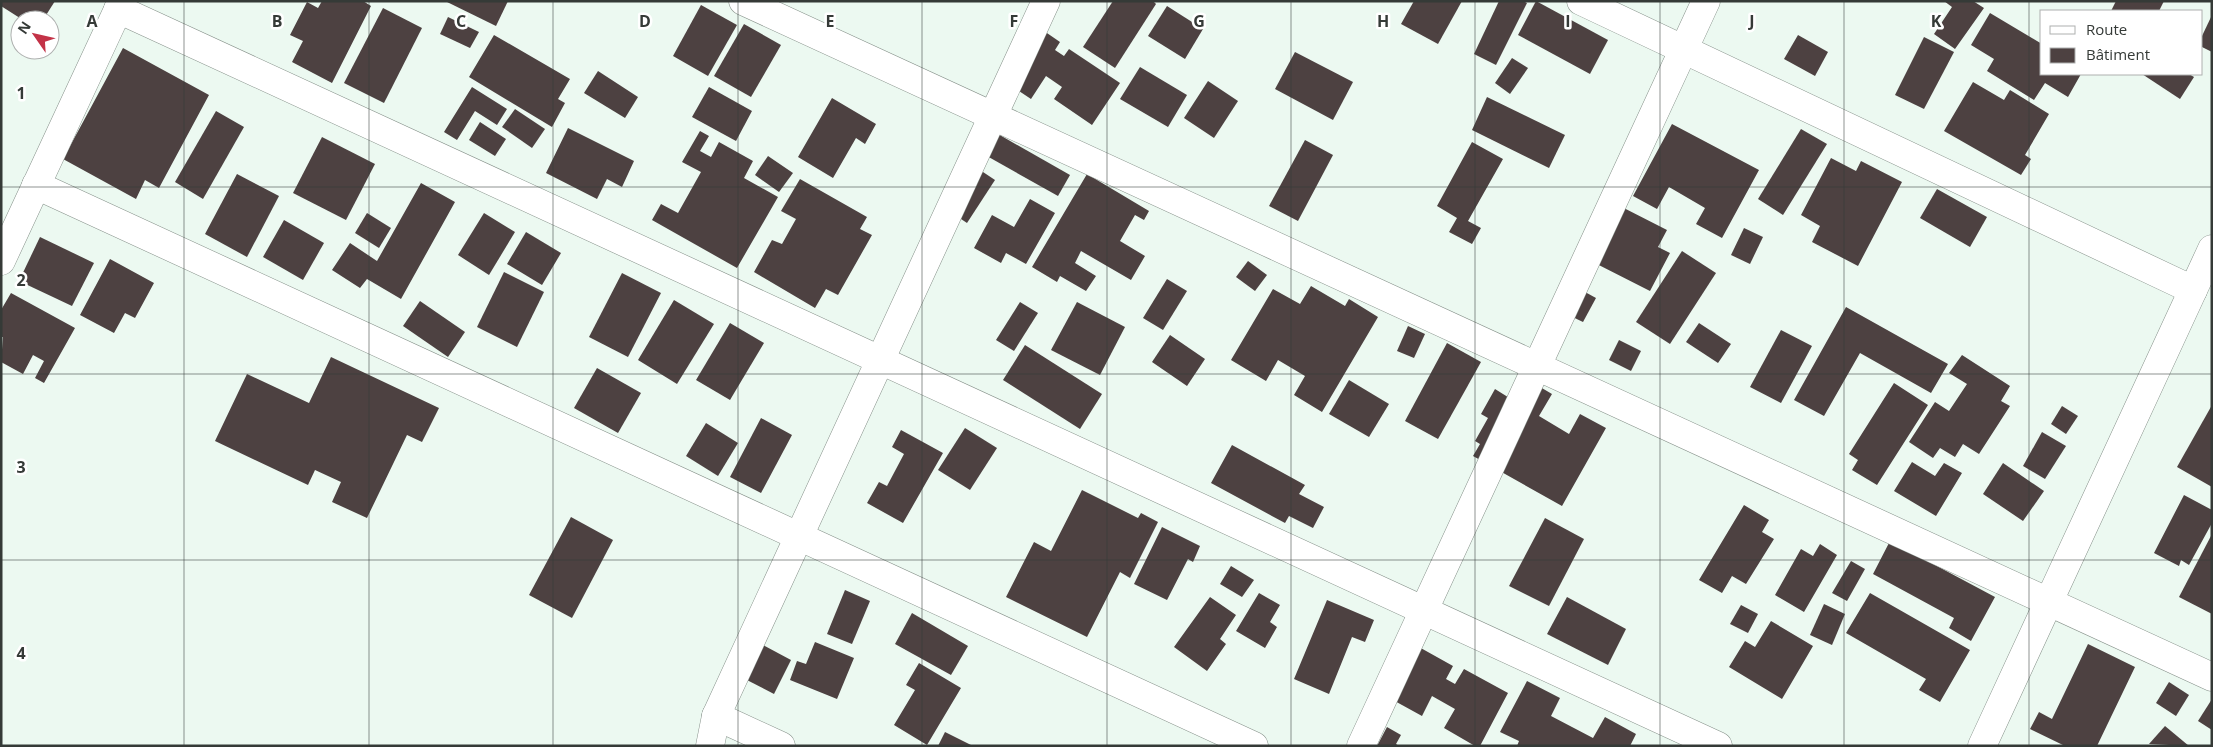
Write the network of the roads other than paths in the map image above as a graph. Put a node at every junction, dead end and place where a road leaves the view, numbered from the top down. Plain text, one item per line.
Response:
1 (743, 1) edge
2 (1046, 1) edge
3 (1581, 1) edge
4 (1706, 1) edge
5 (120, 5) edge
6 (1683, 50) junction
7 (993, 116) junction
8 (36, 185) junction
9 (2212, 250) edge
10 (1, 261) edge
11 (2193, 290) junction
12 (880, 360) junction
13 (1537, 366) junction
14 (798, 536) junction
15 (2048, 602) junction
16 (1424, 610) junction
17 (2212, 677) edge
18 (716, 716) junction
19 (710, 746) edge
20 (781, 746) edge
21 (1254, 746) edge
22 (1361, 746) edge
23 (1718, 746) edge
24 (1982, 746) edge

1 - 7 street
2 - 7 street
3 - 6 street
4 - 6 street
5 - 8 street
5 - 12 street
6 - 11 street
6 - 13 street
7 - 12 street
7 - 13 street
8 - 10 street
8 - 14 street
9 - 11 street
11 - 15 street
12 - 14 street
12 - 16 street
13 - 15 street
13 - 16 street
14 - 18 street
14 - 21 street
15 - 17 street
15 - 24 street
16 - 22 street
16 - 23 street
18 - 19 street
18 - 20 street

